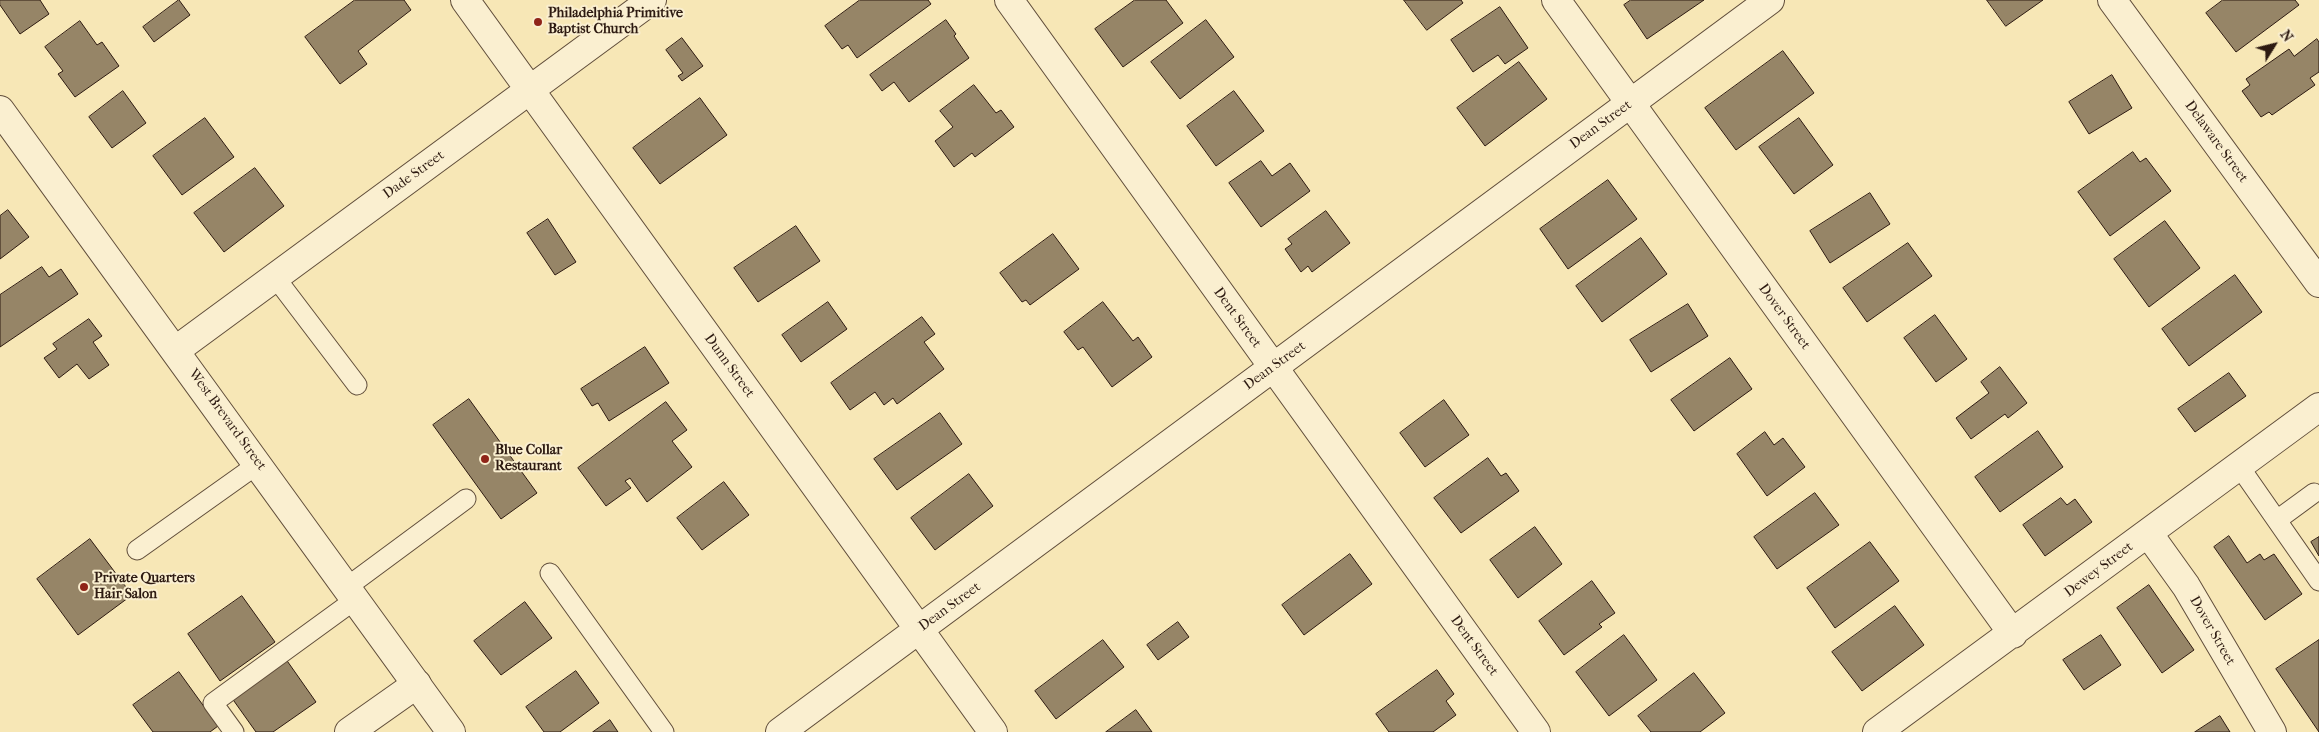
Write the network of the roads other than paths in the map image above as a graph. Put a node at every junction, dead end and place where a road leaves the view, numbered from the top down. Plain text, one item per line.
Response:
1 (465, 0) edge
2 (652, 0) edge
3 (1009, 0) edge
4 (1556, 0) edge
5 (1770, 0) edge
6 (2112, 0) edge
7 (530, 90) junction
8 (1630, 104) junction
9 (0, 110) edge
10 (275, 278) junction
11 (2319, 283) edge
12 (176, 350) junction
13 (1273, 368) junction
14 (357, 385) dead end
15 (2319, 407) edge
16 (258, 464) junction
17 (2239, 466) junction
18 (2314, 493) dead end
19 (466, 499) dead end
20 (2277, 520) junction
21 (2148, 533) junction
22 (137, 550) dead end
23 (550, 573) dead end
24 (2319, 581) edge
25 (351, 593) junction
26 (919, 629) junction
27 (2013, 634) junction
28 (417, 684) junction
29 (234, 732) edge
30 (349, 732) edge
31 (451, 732) edge
32 (664, 732) edge
33 (780, 732) edge
34 (993, 732) edge
35 (1536, 732) edge
36 (1877, 732) edge
37 (2272, 732) edge

1 - 7 street, Dunn Street
2 - 7 street, Dade Street
3 - 13 street, Dent Street
4 - 8 street, Dover Street
5 - 8 street, Dean Street
6 - 11 street, Delaware Street
7 - 10 street, Dade Street
7 - 26 street, Dunn Street
8 - 13 street, Dean Street
8 - 27 street, Dover Street
9 - 12 street, West Brevard Street
10 - 12 street, Dade Street
10 - 14 lane
12 - 16 street, West Brevard Street
13 - 26 street, Dean Street
13 - 35 street, Dent Street
15 - 17 street, Dewey Street
16 - 22 lane
16 - 25 street, West Brevard Street
17 - 20 lane
17 - 21 street, Dewey Street
18 - 20 lane
19 - 25 lane
20 - 24 lane
21 - 27 street, Dewey Street
21 - 37 street, Dover Street
23 - 32 lane
25 - 28 street, West Brevard Street
25 - 29 lane
26 - 33 street, Dean Street
26 - 34 street, Dunn Street
27 - 36 street, Dewey Street
28 - 30 street
28 - 31 street, West Brevard Street

